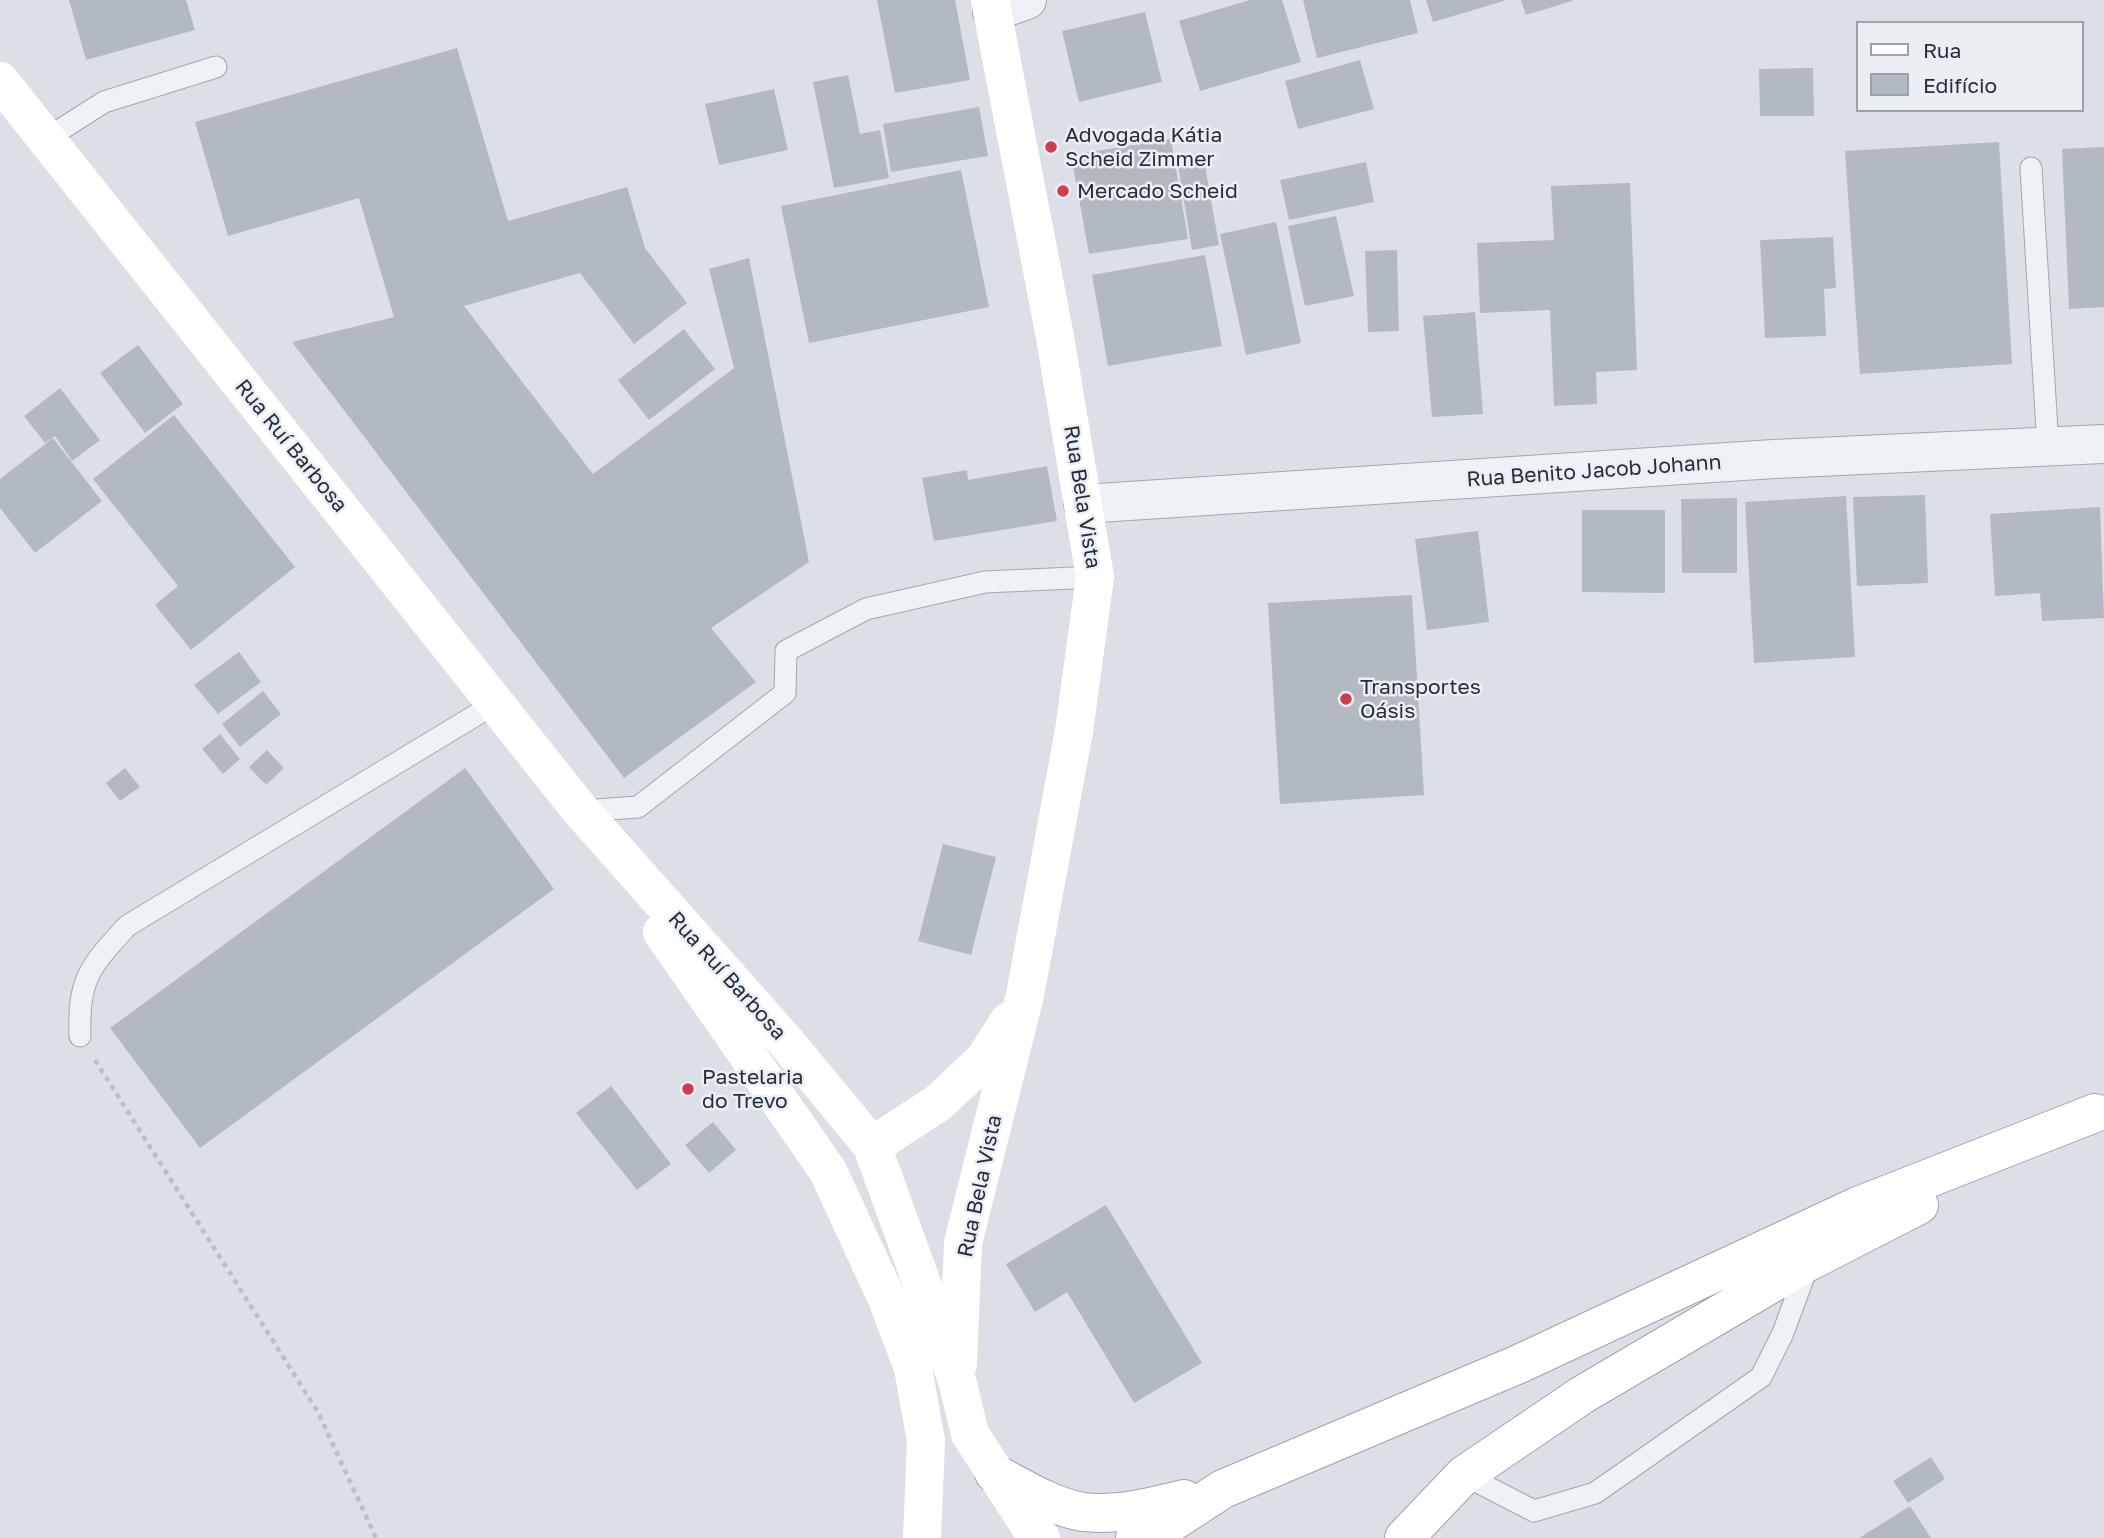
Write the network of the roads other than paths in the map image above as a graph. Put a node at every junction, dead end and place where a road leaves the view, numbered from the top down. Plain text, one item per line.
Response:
1 (1003, 4) edge
2 (216, 67) dead end
3 (0, 81) edge
4 (46, 139) junction
5 (2031, 168) dead end
6 (2104, 444) edge
7 (2048, 447) junction
8 (1083, 504) junction
9 (1096, 577) junction
10 (496, 703) junction
11 (581, 811) junction
12 (1025, 995) junction
13 (80, 1036) road end
14 (2100, 1111) edge
15 (873, 1146) junction
16 (1808, 1262) junction
17 (914, 1378) junction
18 (957, 1380) junction
19 (994, 1473) junction
20 (1464, 1475) junction
21 (1223, 1489) junction
22 (922, 1538) edge
23 (1041, 1538) edge
24 (1135, 1538) edge
25 (1404, 1538) edge

1 - 8 main road, Rua Bela Vista
2 - 4 lane
3 - 4 main road, Rua Ruí Barbosa
4 - 10 main road, Rua Ruí Barbosa
5 - 7 lane
6 - 7 street, Rua Benito Jacob Johann
7 - 8 street, Rua Benito Jacob Johann
8 - 9 main road, Rua Bela Vista
9 - 11 lane
9 - 12 main road, Rua Bela Vista
10 - 11 main road, Rua Ruí Barbosa
10 - 13 lane
11 - 15 main road, Rua Ruí Barbosa
11 - 17 main road, Rua Ruí Barbosa
12 - 15 main road, Rua Bela Vista
12 - 18 main road, Rua Bela Vista
14 - 16 main road
14 - 21 main road
15 - 17 main road
15 - 18 main road, Rua Ruí Barbosa
16 - 20 main road
16 - 20 lane
17 - 22 main road
18 - 19 main road
19 - 21 main road
19 - 23 main road
20 - 25 main road
21 - 24 main road

